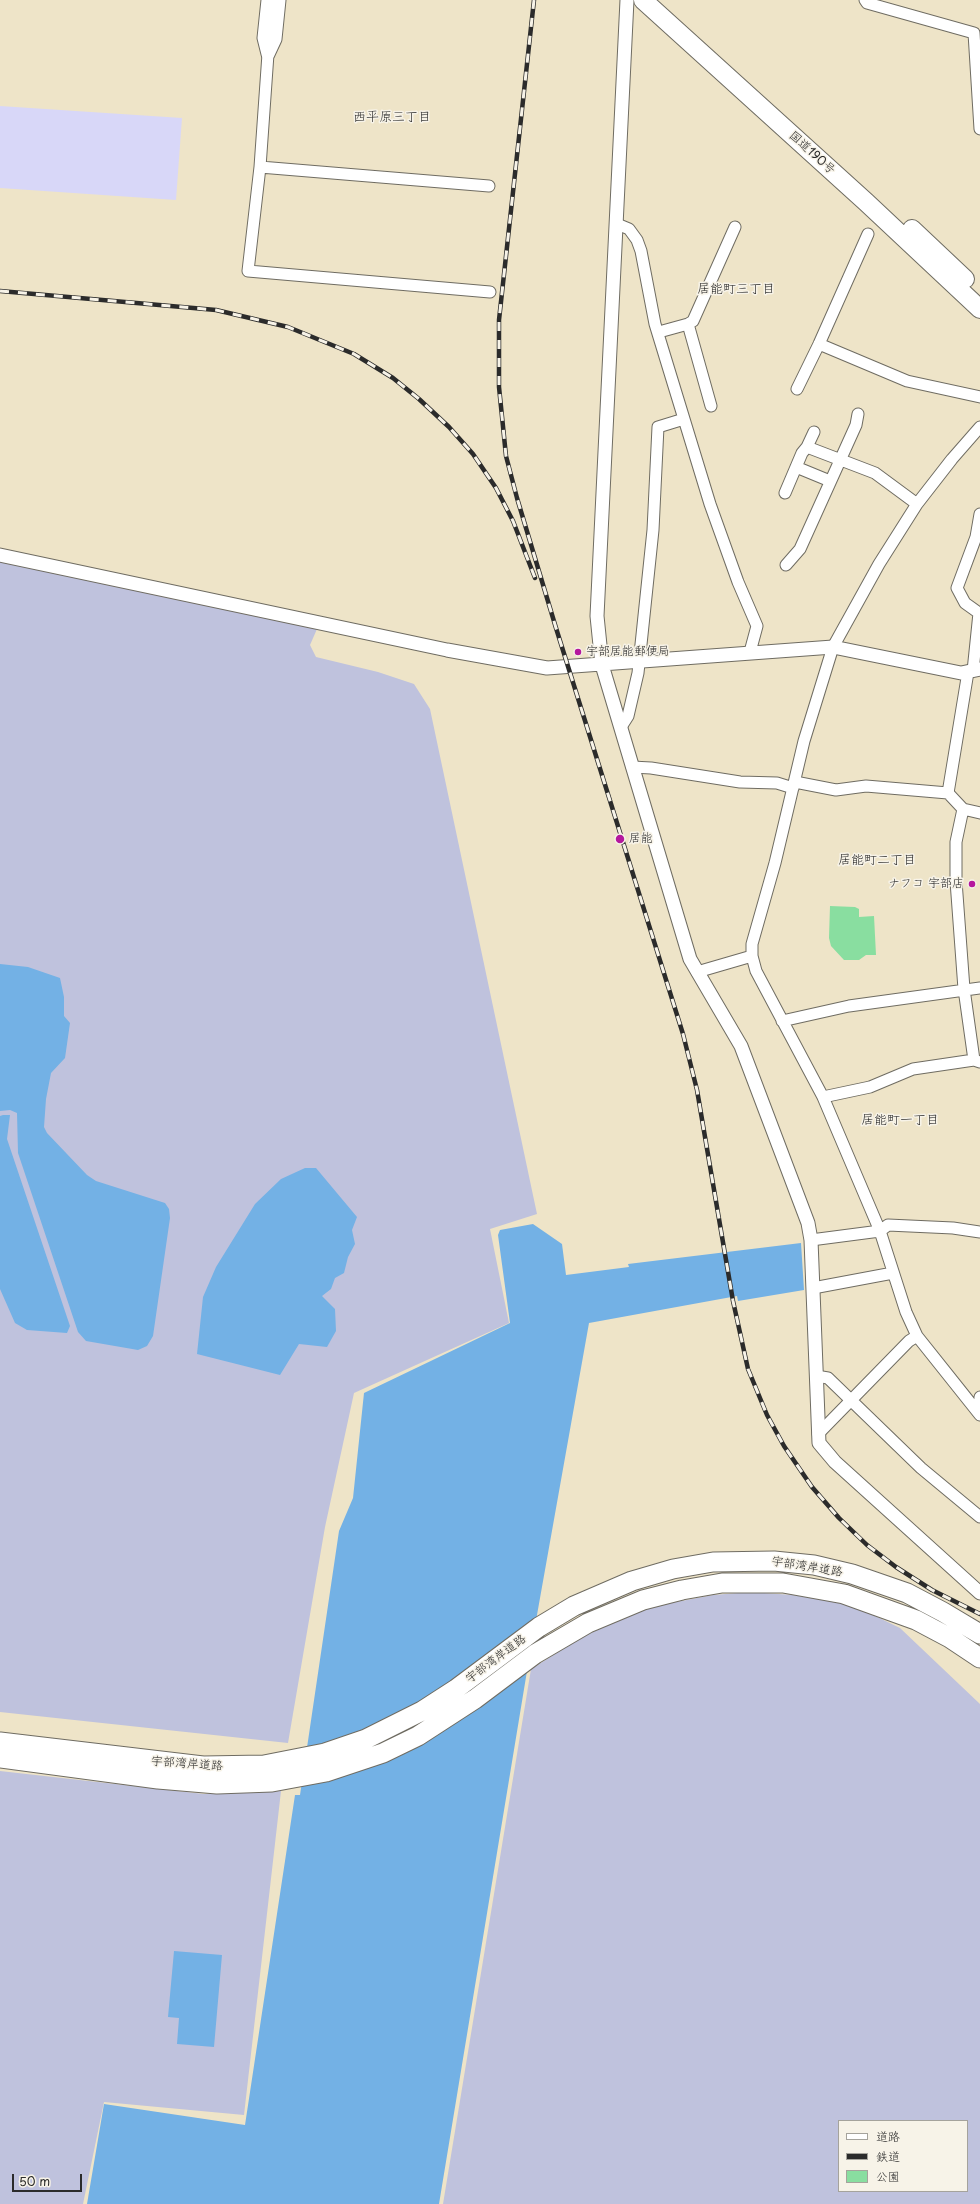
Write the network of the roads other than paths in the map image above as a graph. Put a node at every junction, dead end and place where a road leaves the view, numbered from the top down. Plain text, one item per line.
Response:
1 (268, 0) edge
2 (279, 0) edge
3 (628, 0) edge
4 (643, 0) edge
5 (657, 0) edge
6 (865, 0) edge
7 (268, 54) junction
8 (980, 129) edge
9 (260, 167) junction
10 (489, 186) dead end
11 (617, 224) junction
12 (735, 227) dead end
13 (868, 234) dead end
14 (490, 292) dead end
15 (980, 294) edge
16 (980, 309) edge
17 (688, 324) junction
18 (658, 332) junction
19 (819, 344) junction
20 (797, 389) dead end
21 (980, 397) edge
22 (711, 406) dead end
23 (858, 414) dead end
24 (684, 419) junction
25 (980, 427) edge
26 (814, 432) dead end
27 (807, 447) junction
28 (840, 460) junction
29 (796, 467) junction
30 (830, 481) junction
31 (785, 493) dead end
32 (917, 504) junction
33 (980, 514) edge
34 (0, 555) edge
35 (786, 565) dead end
36 (833, 646) junction
37 (750, 652) junction
38 (638, 662) junction
39 (602, 665) junction
40 (973, 671) edge
41 (620, 727) junction
42 (632, 767) junction
43 (794, 785) junction
44 (948, 793) junction
45 (963, 809) junction
46 (980, 813) edge
47 (752, 956) junction
48 (697, 972) junction
49 (980, 988) edge
50 (964, 989) junction
51 (782, 1021) junction
52 (977, 1061) edge
53 (823, 1098) junction
54 (880, 1231) junction
55 (980, 1232) edge
56 (811, 1240) junction
57 (893, 1273) junction
58 (813, 1288) junction
59 (917, 1336) junction
60 (816, 1376) junction
61 (980, 1397) edge
62 (850, 1400) junction
63 (979, 1414) edge
64 (818, 1434) junction
65 (980, 1517) edge
66 (980, 1593) edge
67 (980, 1634) edge
68 (980, 1658) edge
69 (0, 1736) edge
70 (0, 1742) edge
71 (0, 1758) edge
72 (0, 1763) edge
73 (114, 1765) junction

1 - 7 street
2 - 7 street
3 - 11 street
4 - 16 highway, 国道190号
5 - 15 highway, 国道190号
6 - 8 street
7 - 9 street
9 - 10 street
9 - 14 street
11 - 18 street
11 - 39 street
12 - 17 street
13 - 19 street
17 - 18 street
17 - 22 street
18 - 24 street
19 - 20 street
19 - 21 street
23 - 28 street
24 - 37 street
24 - 38 street
25 - 32 street
26 - 27 street
27 - 28 street
27 - 29 street
28 - 30 street
28 - 32 street
29 - 30 street
29 - 31 street
30 - 35 street
32 - 36 street
33 - 40 street
34 - 39 street
36 - 37 street
36 - 40 street
36 - 43 street
37 - 38 street
38 - 39 street
38 - 41 street
39 - 41 street
40 - 44 street
41 - 42 street
42 - 43 street
42 - 48 street
43 - 44 street
43 - 47 street
44 - 45 street
45 - 46 street
45 - 50 street
47 - 48 street
47 - 51 street
48 - 56 street
49 - 50 street
50 - 51 street
50 - 52 street
51 - 53 street
52 - 53 street
53 - 54 street
54 - 55 street
54 - 56 street
54 - 57 street
56 - 58 street
57 - 58 street
57 - 59 street
58 - 60 street
59 - 62 street
59 - 63 street
60 - 62 street
60 - 64 street
61 - 63 street
62 - 64 street
62 - 65 street
64 - 66 street
67 - 73 highway, 宇部湾岸道路
68 - 73 highway, 宇部湾岸道路
69 - 73 highway
70 - 73 highway, 宇部湾岸道路
71 - 73 highway, 宇部湾岸道路
72 - 73 highway

